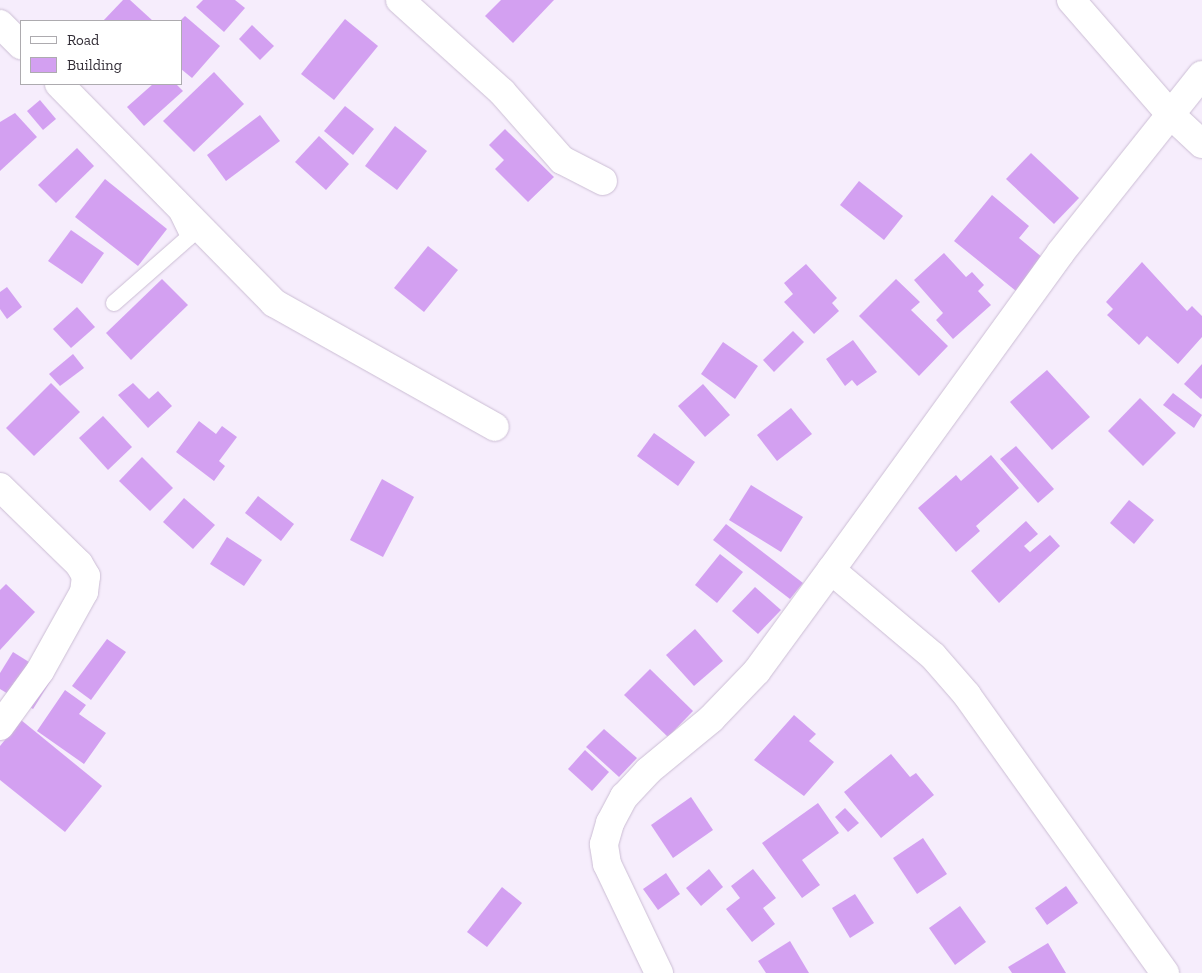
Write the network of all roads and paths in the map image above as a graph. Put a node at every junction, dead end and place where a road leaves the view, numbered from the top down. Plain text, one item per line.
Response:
1 (400, 0) edge
2 (1071, 0) edge
3 (0, 24) edge
4 (20, 44) edge
5 (1202, 75) edge
6 (60, 85) edge
7 (1172, 116) junction
8 (1202, 144) edge
9 (603, 181) dead end
10 (171, 199) junction
11 (114, 303) dead end
12 (495, 427) dead end
13 (0, 487) edge
14 (832, 570) junction
15 (0, 726) edge
16 (659, 973) edge
17 (1165, 973) edge

1 - 9 street
2 - 7 street
3 - 4 street
5 - 7 street
6 - 10 street
7 - 8 street
7 - 14 street
10 - 11 lane
10 - 12 street
13 - 15 street
14 - 16 street
14 - 17 street

